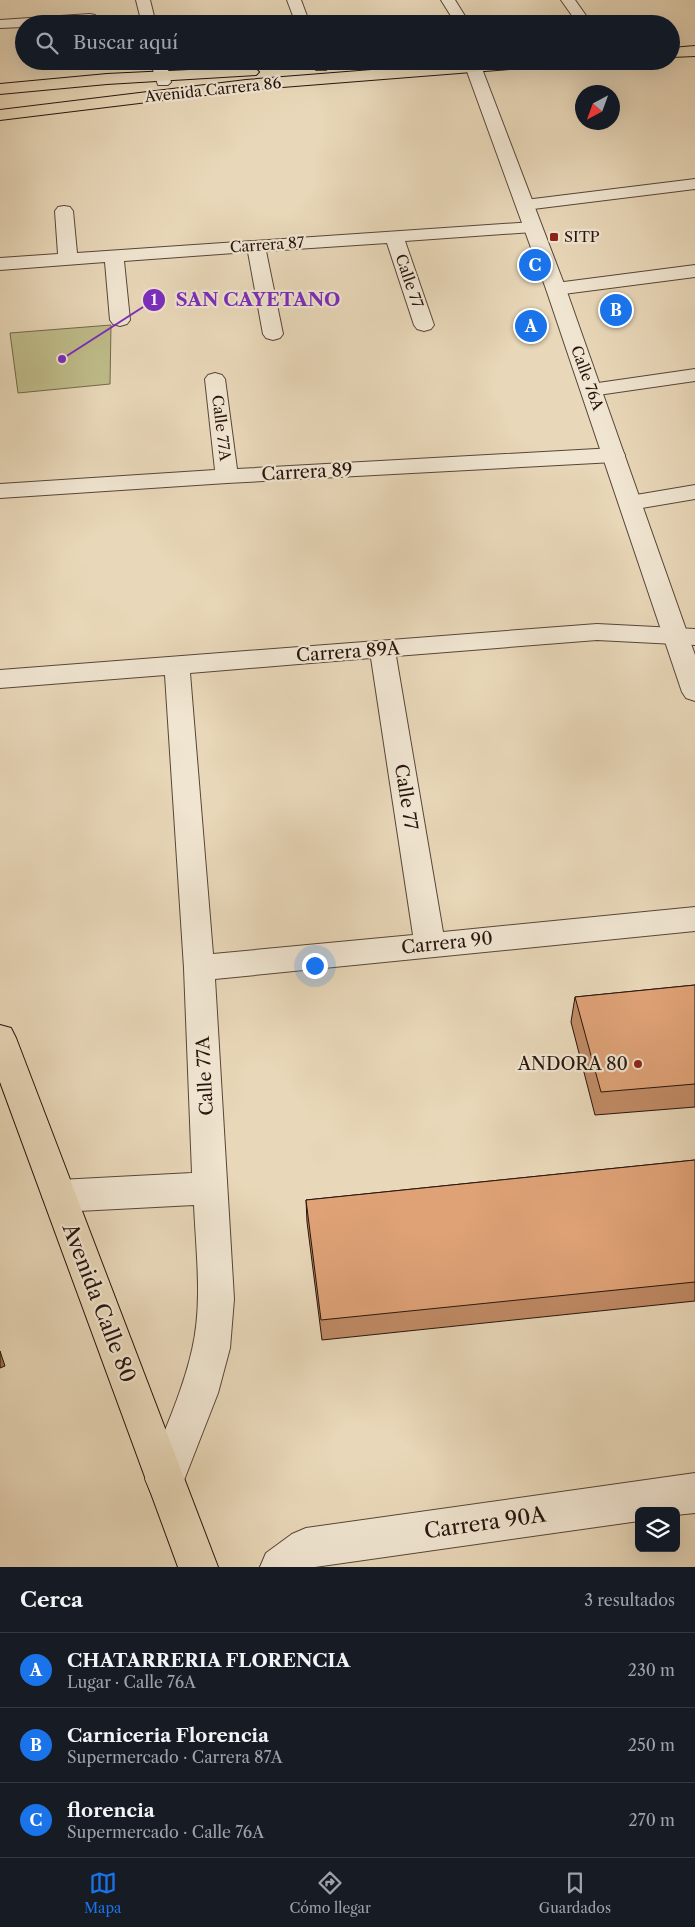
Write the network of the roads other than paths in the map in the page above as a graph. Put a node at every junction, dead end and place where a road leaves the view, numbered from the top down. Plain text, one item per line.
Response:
1 (143, 0) edge
2 (294, 0) edge
3 (448, 0) edge
4 (568, 0) edge
5 (147, 15) edge
6 (300, 15) edge
7 (457, 15) edge
8 (579, 15) edge
9 (15, 23) edge
10 (0, 24) edge
11 (695, 39) edge
12 (680, 40) edge
13 (695, 51) edge
14 (680, 52) edge
15 (268, 70) edge
16 (425, 70) edge
17 (474, 70) edge
18 (161, 73) edge
19 (0, 89) edge
20 (0, 102) edge
21 (0, 115) edge
22 (695, 184) edge
23 (525, 205) junction
24 (64, 211) dead end
25 (533, 227) junction
26 (394, 237) junction
27 (256, 246) junction
28 (114, 256) junction
29 (68, 259) junction
30 (0, 264) edge
31 (695, 270) edge
32 (556, 289) junction
33 (120, 320) dead end
34 (424, 325) dead end
35 (273, 334) dead end
36 (695, 375) edge
37 (215, 379) dead end
38 (591, 390) junction
39 (614, 455) junction
40 (227, 476) junction
41 (0, 491) edge
42 (695, 492) edge
43 (630, 503) junction
44 (685, 637) edge
45 (382, 649) junction
46 (177, 665) junction
47 (0, 679) edge
48 (695, 692) edge
49 (695, 919) edge
50 (430, 945) junction
51 (199, 968) junction
52 (0, 1038) edge
53 (210, 1188) junction
54 (58, 1196) junction
55 (165, 1479) junction
56 (695, 1493) edge
57 (198, 1567) edge
58 (280, 1567) edge

1 - 5 street
2 - 6 street
3 - 7 street
4 - 8 street
9 - 10 street
11 - 12 main road
13 - 14 main road
15 - 18 main road, Avenida Carrera 86
16 - 21 main road, Avenida Carrera 86
17 - 23 street, Calle 76A
18 - 19 main road
18 - 20 main road, Avenida Carrera 86
22 - 23 street
23 - 25 street, Calle 76A
24 - 29 street
25 - 26 street, Carrera 87
25 - 32 street, Calle 76A
26 - 27 street, Carrera 87
26 - 34 street, Calle 77
27 - 28 street, Carrera 87
27 - 35 street
28 - 29 street, Carrera 87
28 - 33 street
29 - 30 street, Carrera 87
31 - 32 street
32 - 38 street, Calle 76A
36 - 38 street
37 - 40 street, Calle 77A
38 - 39 street, Calle 76A
39 - 40 street, Carrera 89
39 - 43 street, Calle 76A
40 - 41 street, Carrera 89
42 - 43 street
43 - 44 street, Calle 76A
44 - 45 street, Carrera 89A
44 - 48 street, Calle 76A
45 - 46 street, Carrera 89A
45 - 50 street, Calle 77
46 - 47 street, Carrera 89A
46 - 51 street, Calle 77A
49 - 50 street, Carrera 90
50 - 51 street, Carrera 90
51 - 53 street, Calle 77A
52 - 54 main road, Avenida Calle 80
53 - 54 street
53 - 55 street, Calle 77A
54 - 55 main road, Avenida Calle 80
55 - 57 main road, Avenida Calle 80
56 - 58 street, Carrera 90A

